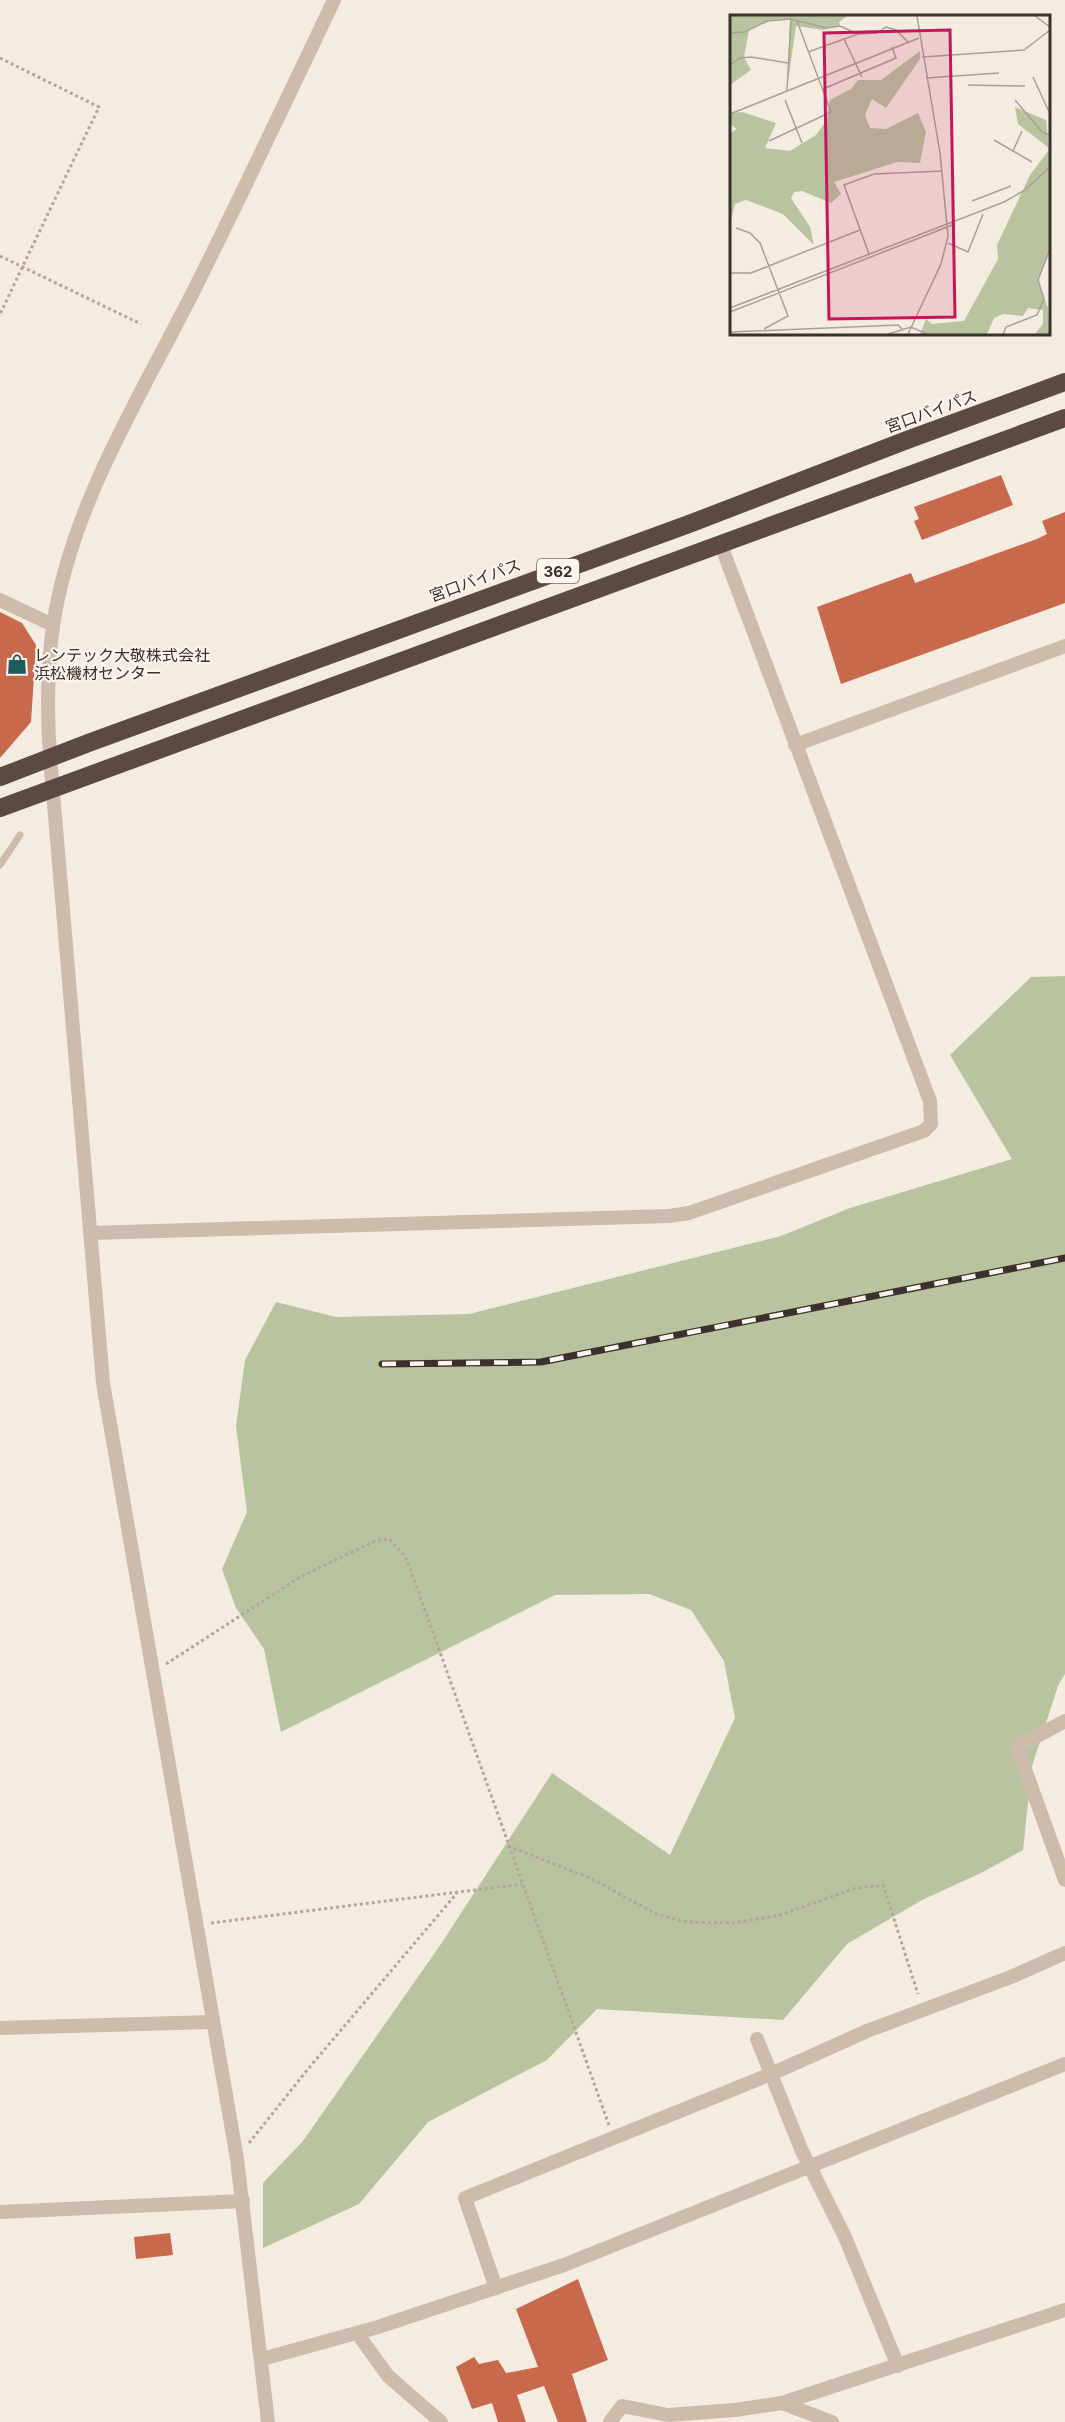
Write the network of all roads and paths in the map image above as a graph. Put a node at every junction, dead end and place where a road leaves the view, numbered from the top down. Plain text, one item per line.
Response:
1 (334, 0) edge
2 (0, 58) edge
3 (0, 256) edge
4 (24, 268) junction
5 (0, 314) edge
6 (141, 324) dead end
7 (1065, 382) edge
8 (1065, 418) edge
9 (721, 545) junction
10 (0, 600) edge
11 (53, 625) junction
12 (1065, 646) edge
13 (795, 745) junction
14 (50, 758) junction
15 (0, 777) edge
16 (52, 790) junction
17 (0, 808) edge
18 (20, 835) dead end
19 (0, 865) edge
20 (90, 1233) junction
21 (152, 1674) junction
22 (1065, 1721) edge
23 (508, 1846) junction
24 (1065, 1880) edge
25 (522, 1884) junction
26 (457, 1893) junction
27 (196, 1925) junction
28 (1065, 1953) edge
29 (924, 2011) junction
30 (212, 2022) junction
31 (0, 2028) edge
32 (757, 2039) dead end
33 (1065, 2064) edge
34 (771, 2074) junction
35 (613, 2138) junction
36 (237, 2159) junction
37 (810, 2166) junction
38 (243, 2201) junction
39 (0, 2212) edge
40 (496, 2288) junction
41 (1065, 2310) edge
42 (357, 2333) junction
43 (262, 2359) junction
44 (898, 2366) junction
45 (782, 2403) junction
46 (268, 2422) edge
47 (441, 2422) edge
48 (610, 2422) edge
49 (832, 2422) edge

1 - 11 street
2 - 4 path
3 - 4 path
4 - 5 path
4 - 6 path
7 - 14 highway, 宮口バイパス / 362
8 - 9 highway, 362
9 - 13 street
9 - 16 highway, 362
10 - 11 street
11 - 14 street
12 - 13 street
13 - 20 street
14 - 15 highway, 宮口バイパス / 362
14 - 16 street
16 - 17 highway, 362
16 - 20 street
18 - 19 lane
20 - 21 street
21 - 23 path
21 - 27 street
22 - 24 street
23 - 25 path
23 - 29 path
25 - 26 path
25 - 35 path
26 - 27 path
26 - 36 path
27 - 30 street
28 - 29 street
29 - 34 street
30 - 31 street
30 - 36 street
32 - 34 street
33 - 37 street
34 - 35 street
34 - 37 street
35 - 40 street
36 - 38 street
37 - 40 street
37 - 44 street
38 - 39 street
38 - 43 street
40 - 42 street
41 - 44 street
42 - 43 street
42 - 47 street
43 - 46 street
44 - 45 street
45 - 48 street
45 - 49 street

